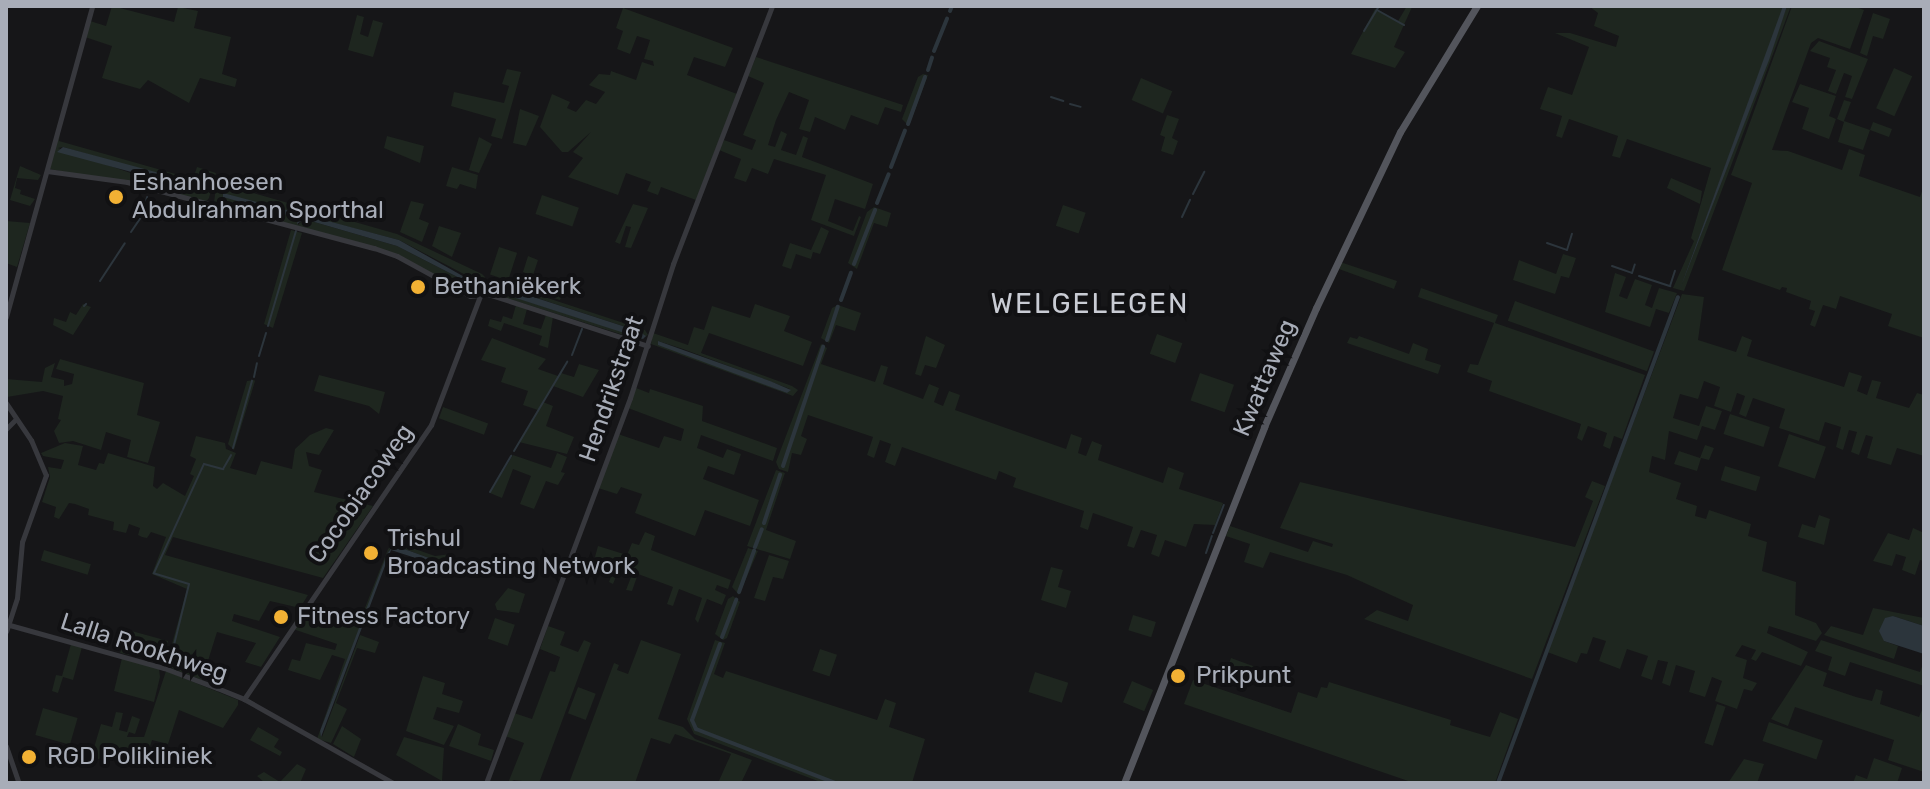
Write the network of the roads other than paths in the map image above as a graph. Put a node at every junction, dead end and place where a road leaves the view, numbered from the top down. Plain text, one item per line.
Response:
1 (92, 6) edge
2 (772, 6) edge
3 (1477, 6) edge
4 (47, 171) junction
5 (480, 295) junction
6 (6, 317) edge
7 (648, 346) junction
8 (6, 403) edge
9 (15, 420) junction
10 (6, 429) edge
11 (7, 627) edge
12 (244, 699) junction
13 (6, 746) edge
14 (19, 783) edge
15 (393, 783) edge
16 (486, 783) edge
17 (1124, 783) edge

1 - 4 street
2 - 7 street, Hendrikstraat
3 - 17 main road, Kwattaweg
4 - 5 street
4 - 6 street
5 - 7 street
5 - 12 street, Cocobiacoweg
7 - 16 street, Hendrikstraat
8 - 9 street
9 - 10 street
9 - 11 street
11 - 12 street, Lalla Rookhweg
12 - 15 street, Lalla Rookhweg
13 - 14 street

